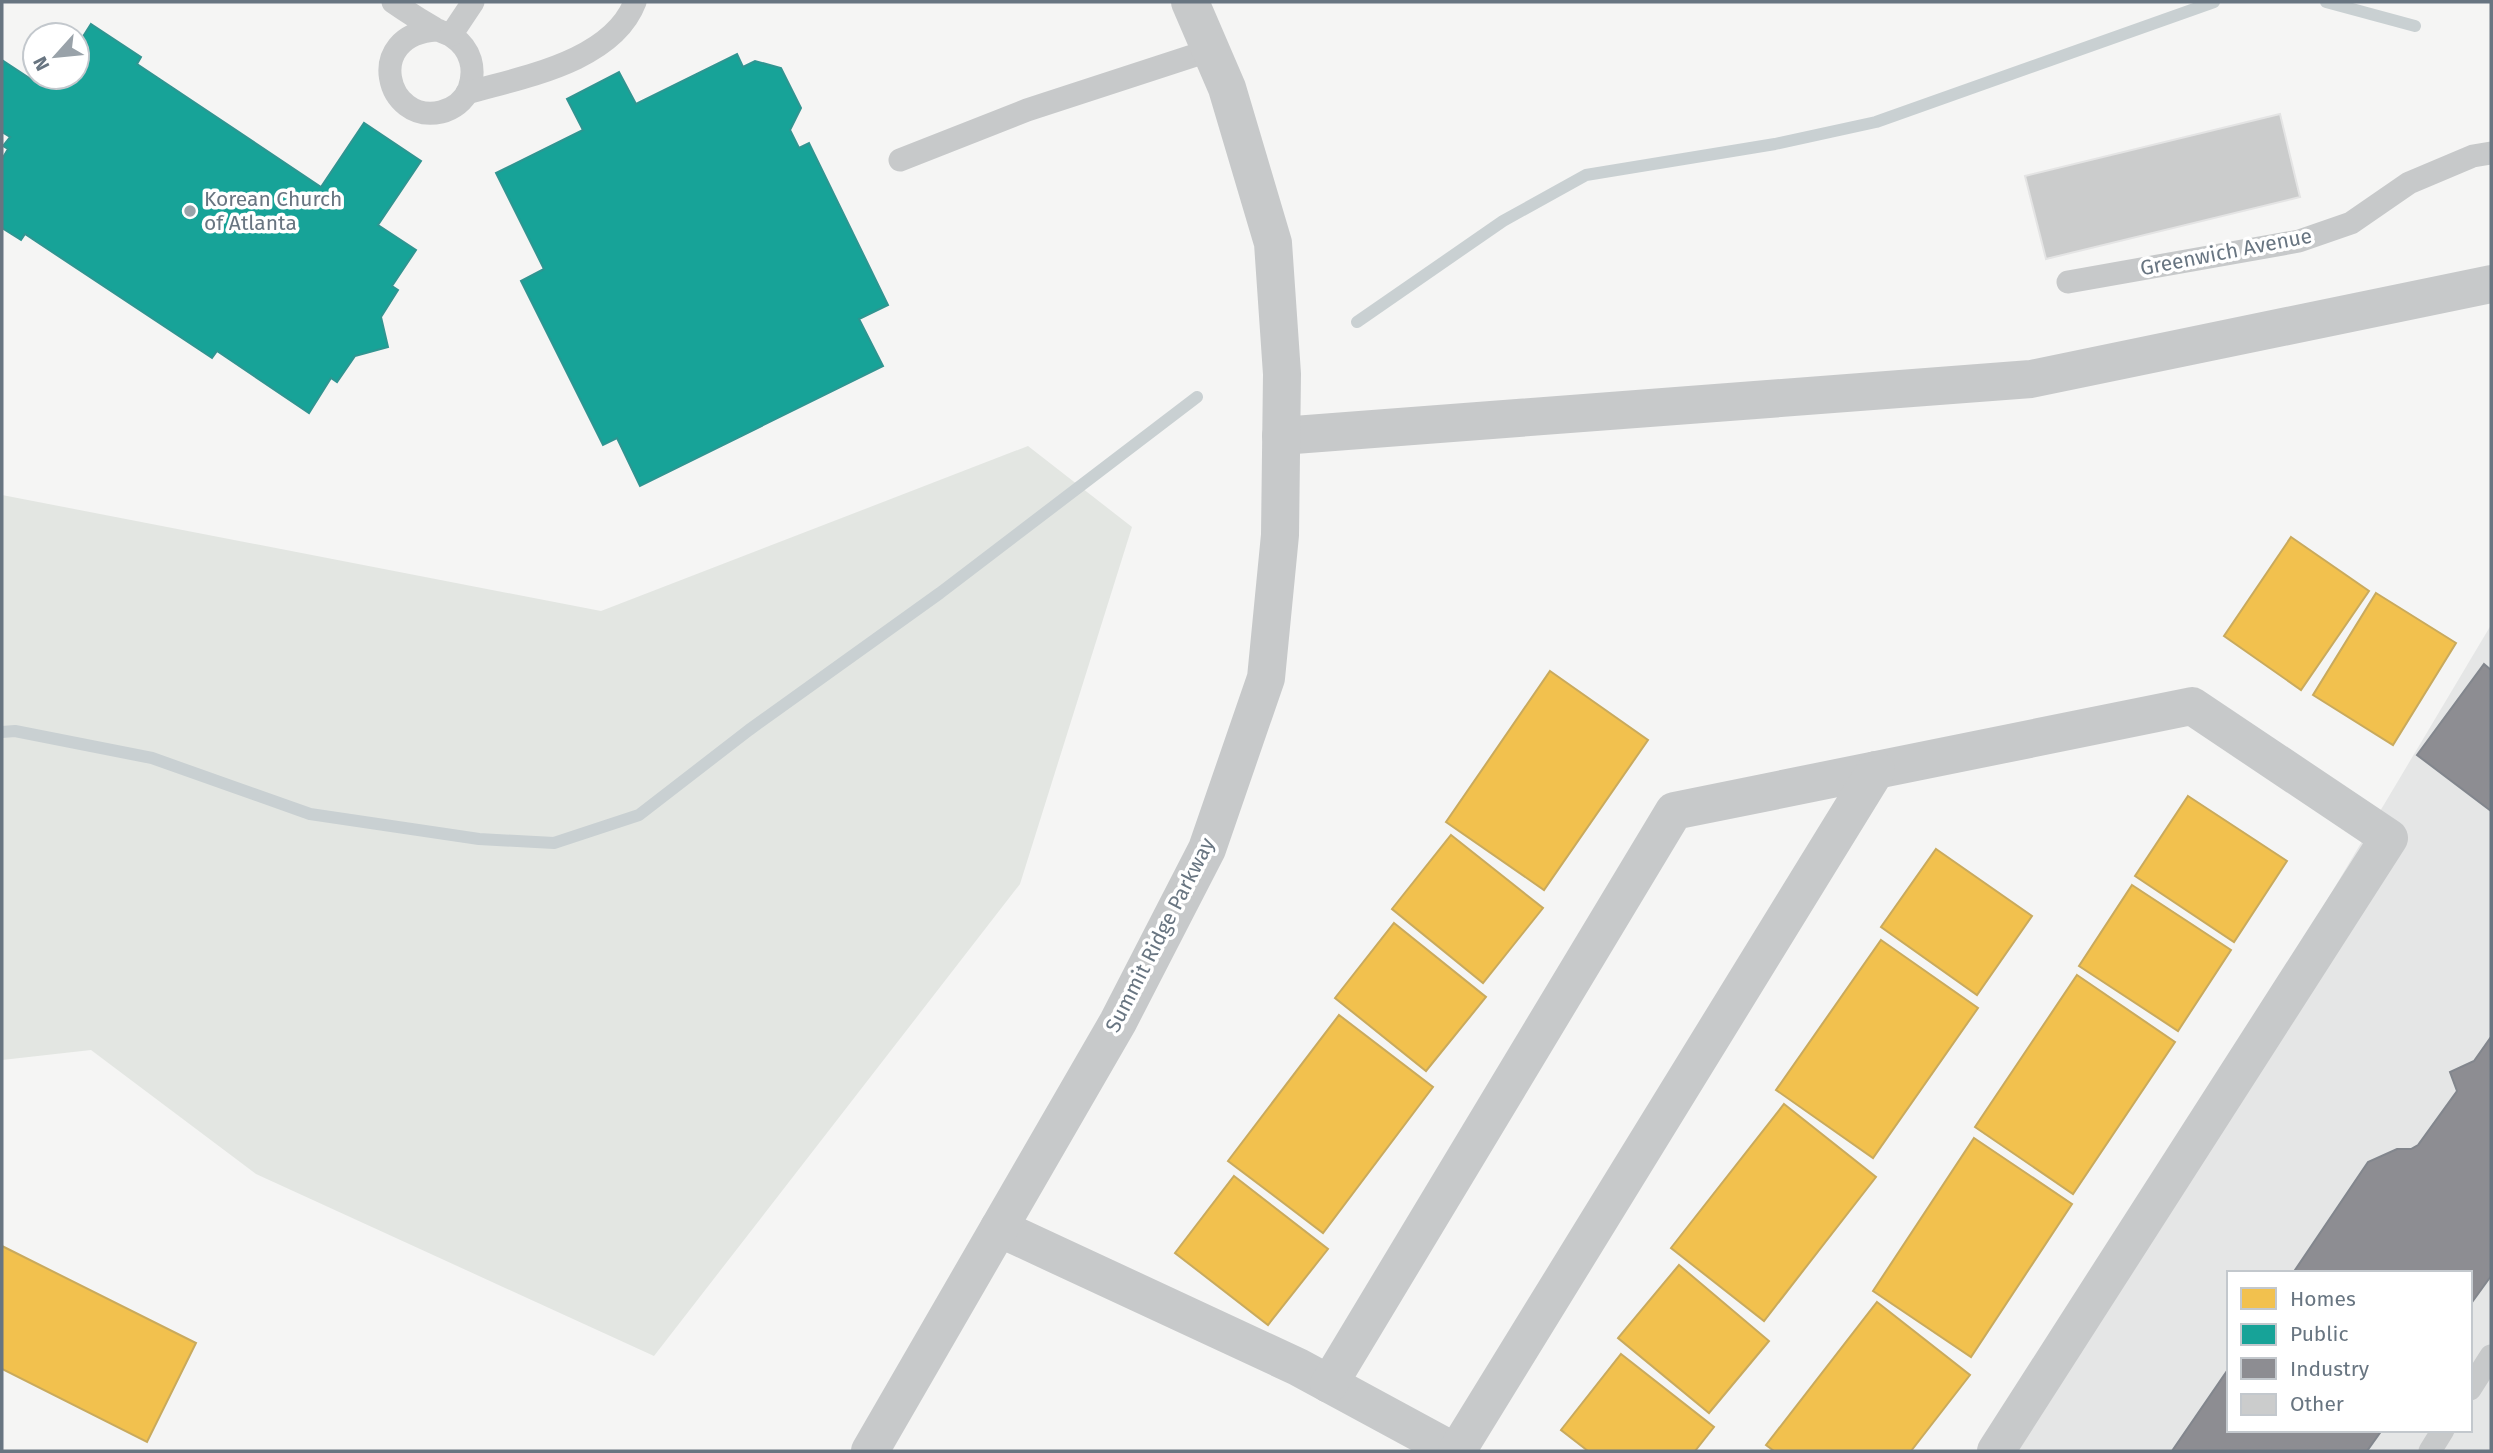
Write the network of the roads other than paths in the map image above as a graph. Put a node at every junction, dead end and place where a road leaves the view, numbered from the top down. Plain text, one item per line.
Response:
1 (393, 2) edge
2 (473, 2) edge
3 (635, 2) edge
4 (1191, 2) edge
5 (444, 32) junction
6 (1211, 50) junction
7 (467, 93) junction
8 (2491, 153) edge
9 (900, 160) dead end
10 (2068, 282) dead end
11 (2491, 284) edge
12 (1281, 436) junction
13 (1876, 770) junction
14 (999, 1228) junction
15 (2491, 1356) edge
16 (1329, 1384) junction
17 (2472, 1386) edge
18 (2442, 1432) edge
19 (870, 1451) edge
20 (1455, 1451) edge
21 (1996, 1451) edge
22 (2430, 1451) edge

1 - 5 lane
2 - 5 lane
3 - 7 lane
4 - 6 street, Summit Ridge Parkway
5 - 7 lane
5 - 7 lane
6 - 9 lane
6 - 12 street, Summit Ridge Parkway
8 - 10 lane, Greenwich Avenue
11 - 12 street
12 - 14 street, Summit Ridge Parkway
13 - 16 street
13 - 20 street
13 - 21 street
14 - 16 street
14 - 19 street, Summit Ridge Parkway
15 - 17 lane
16 - 20 street
18 - 22 lane

